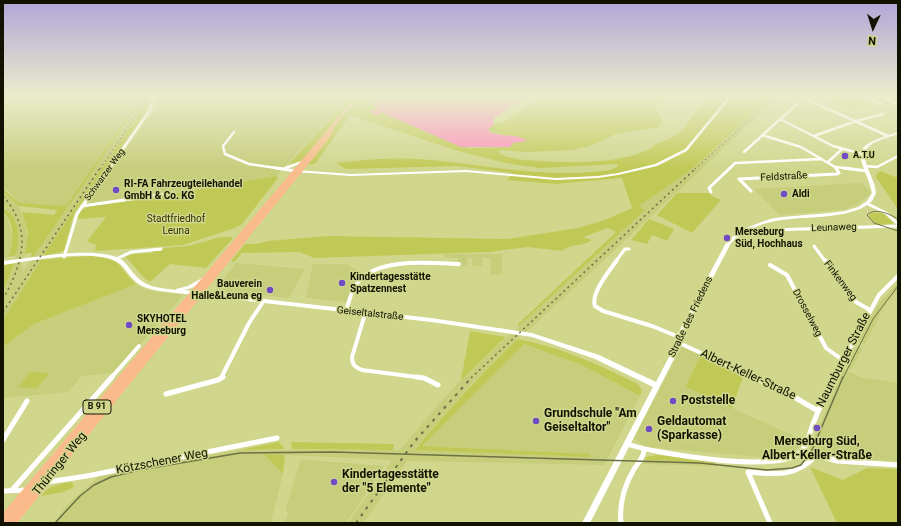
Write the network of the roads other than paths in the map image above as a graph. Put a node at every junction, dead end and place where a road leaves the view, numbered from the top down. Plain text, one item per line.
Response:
1 (143, 121) edge
2 (337, 121) edge
3 (338, 121) edge
4 (711, 121) edge
5 (778, 121) edge
6 (783, 121) edge
7 (856, 121) joint
8 (234, 132) dead end
9 (898, 134) edge
10 (762, 135) junction
11 (814, 136) junction
12 (888, 136) junction
13 (842, 149) junction
14 (744, 152) dead end
15 (862, 154) junction
16 (898, 156) edge
17 (822, 159) junction
18 (303, 161) junction
19 (828, 162) junction
20 (864, 166) junction
21 (835, 167) junction
22 (283, 169) junction
23 (298, 171) junction
24 (867, 171) junction
25 (751, 191) dead end
26 (711, 192) dead end
27 (173, 193) dead end
28 (868, 204) junction
29 (82, 206) junction
30 (898, 225) edge
31 (771, 230) dead end
32 (814, 246) dead end
33 (161, 249) dead end
34 (629, 249) dead end
35 (64, 256) junction
36 (116, 259) junction
37 (3, 262) edge
38 (460, 264) dead end
39 (770, 265) dead end
40 (898, 276) edge
41 (204, 278) junction
42 (173, 291) junction
43 (195, 294) junction
44 (263, 302) junction
45 (870, 310) junction
46 (346, 311) junction
47 (365, 314) junction
48 (678, 340) junction
49 (139, 346) dead end
50 (844, 361) junction
51 (122, 366) junction
52 (130, 367) junction
53 (438, 385) dead end
54 (656, 385) junction
55 (166, 394) dead end
56 (27, 401) dead end
57 (818, 411) junction
58 (277, 438) dead end
59 (3, 440) edge
60 (626, 444) junction
61 (644, 450) junction
62 (802, 451) junction
63 (815, 457) junction
64 (898, 465) edge
65 (45, 482) junction
66 (13, 490) junction
67 (27, 490) junction
68 (3, 491) edge
69 (3, 520) edge
70 (12, 523) edge
71 (586, 523) edge
72 (621, 523) edge
73 (770, 523) edge

1 - 29 street, Schwarzer Weg
2 - 18 main road, B 91
3 - 23 main road, B 91
4 - 23 street
5 - 10 street
6 - 11 street
7 - 11 street
7 - 12 street
8 - 22 street
9 - 12 street
10 - 14 street
10 - 17 street
11 - 13 street
12 - 15 street
13 - 15 street
13 - 19 street
15 - 20 street
16 - 20 street
17 - 19 street
17 - 26 street
18 - 22 street
18 - 23 main road, B 91
19 - 21 street
20 - 24 street
21 - 24 street
21 - 25 street, Feldstraße
22 - 23 street
23 - 41 main road, B 91
23 - 43 main road, B 91
24 - 28 street
27 - 29 street
28 - 30 street
28 - 48 street, Straße des Friedens
29 - 35 street, Schwarzer Weg
30 - 31 street, Leunaweg
32 - 45 street, Finkenweg
33 - 36 street
34 - 48 street, Albert-Keller-Straße
35 - 36 street, Geiseltalstraße
35 - 37 street
36 - 42 street, Geiseltalstraße
38 - 46 street
39 - 50 street, Drosselweg
40 - 45 street, Naumburger Straße
41 - 42 street
41 - 43 main road, B 91
42 - 43 street, Geiseltalstraße
43 - 44 street, Geiseltalstraße
43 - 52 main road, Thüringer Weg / B 91
43 - 65 main road, Thüringer Weg / B 91
44 - 46 street, Geiseltalstraße
44 - 55 street
45 - 50 street, Naumburger Straße
46 - 47 street, Geiseltalstraße
47 - 53 street
47 - 54 street, Geiseltalstraße
48 - 54 street, Straße des Friedens
48 - 57 street, Albert-Keller-Straße
49 - 51 street, Thüringer Weg
50 - 57 street, Naumburger Straße
51 - 52 street
51 - 66 street, Thüringer Weg
52 - 67 main road, Thüringer Weg / B 91
54 - 60 street, Straße des Friedens
56 - 59 street
57 - 62 street, Naumburger Straße
58 - 65 street, Kötzschener Weg
60 - 61 street
60 - 71 street, Straße des Friedens
61 - 62 street
61 - 72 street
62 - 63 street
63 - 64 street
63 - 73 street
65 - 70 main road, Thüringer Weg / B 91
66 - 67 street
66 - 68 street
67 - 69 main road, Thüringer Weg / B 91

